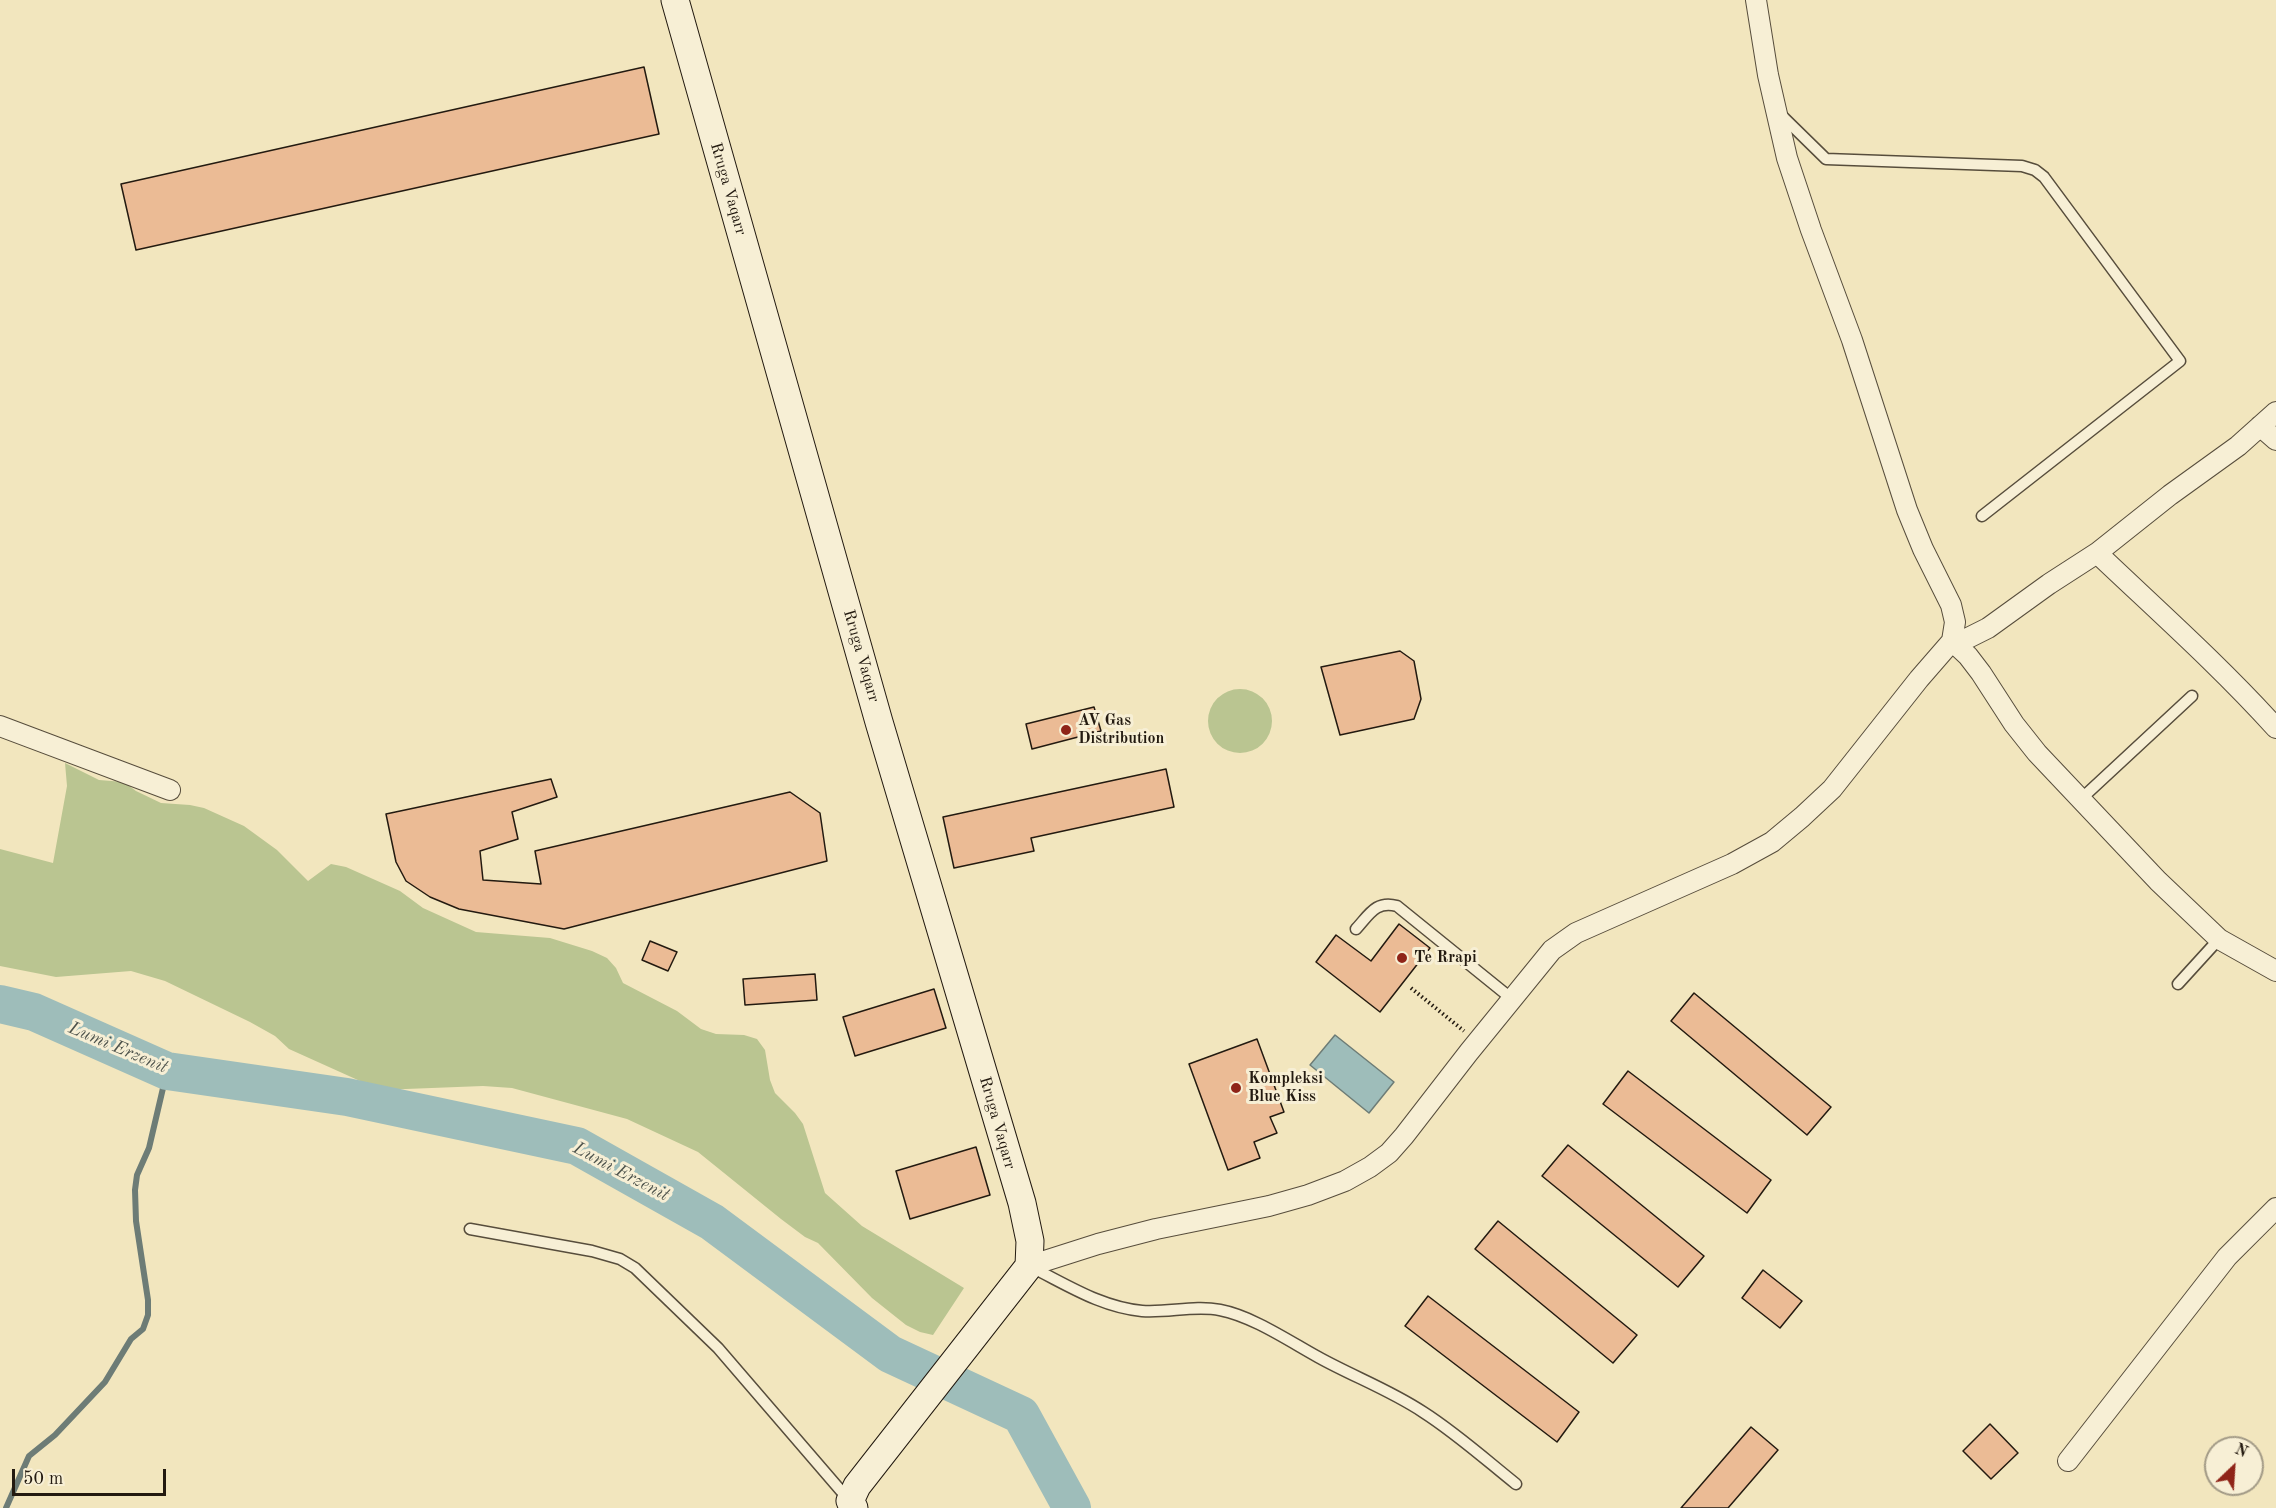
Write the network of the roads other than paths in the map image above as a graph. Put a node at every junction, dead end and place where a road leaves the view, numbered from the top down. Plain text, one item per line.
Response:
1 (675, 0) edge
2 (1756, 0) edge
3 (1777, 111) junction
4 (2276, 412) edge
5 (2260, 426) junction
6 (2276, 440) edge
7 (1982, 516) dead end
8 (2097, 553) junction
9 (1952, 641) junction
10 (2192, 696) dead end
11 (0, 726) edge
12 (2276, 728) edge
13 (170, 790) dead end
14 (2081, 799) junction
15 (1356, 929) dead end
16 (2219, 939) junction
17 (2276, 971) edge
18 (2178, 984) dead end
19 (1512, 999) junction
20 (2276, 1208) edge
21 (470, 1229) dead end
22 (1029, 1266) junction
23 (2068, 1461) dead end
24 (1516, 1484) dead end
25 (850, 1501) edge

1 - 22 main road, Rruga Vaqarr
2 - 3 street
3 - 7 lane
3 - 9 street
4 - 5 street
5 - 6 street
5 - 8 street
8 - 9 street
8 - 12 street
9 - 14 street
9 - 19 street
10 - 14 lane
11 - 13 street
14 - 16 street
15 - 19 lane
16 - 17 street
16 - 18 lane
19 - 22 street
20 - 23 street
21 - 25 lane
22 - 24 lane
22 - 25 main road

